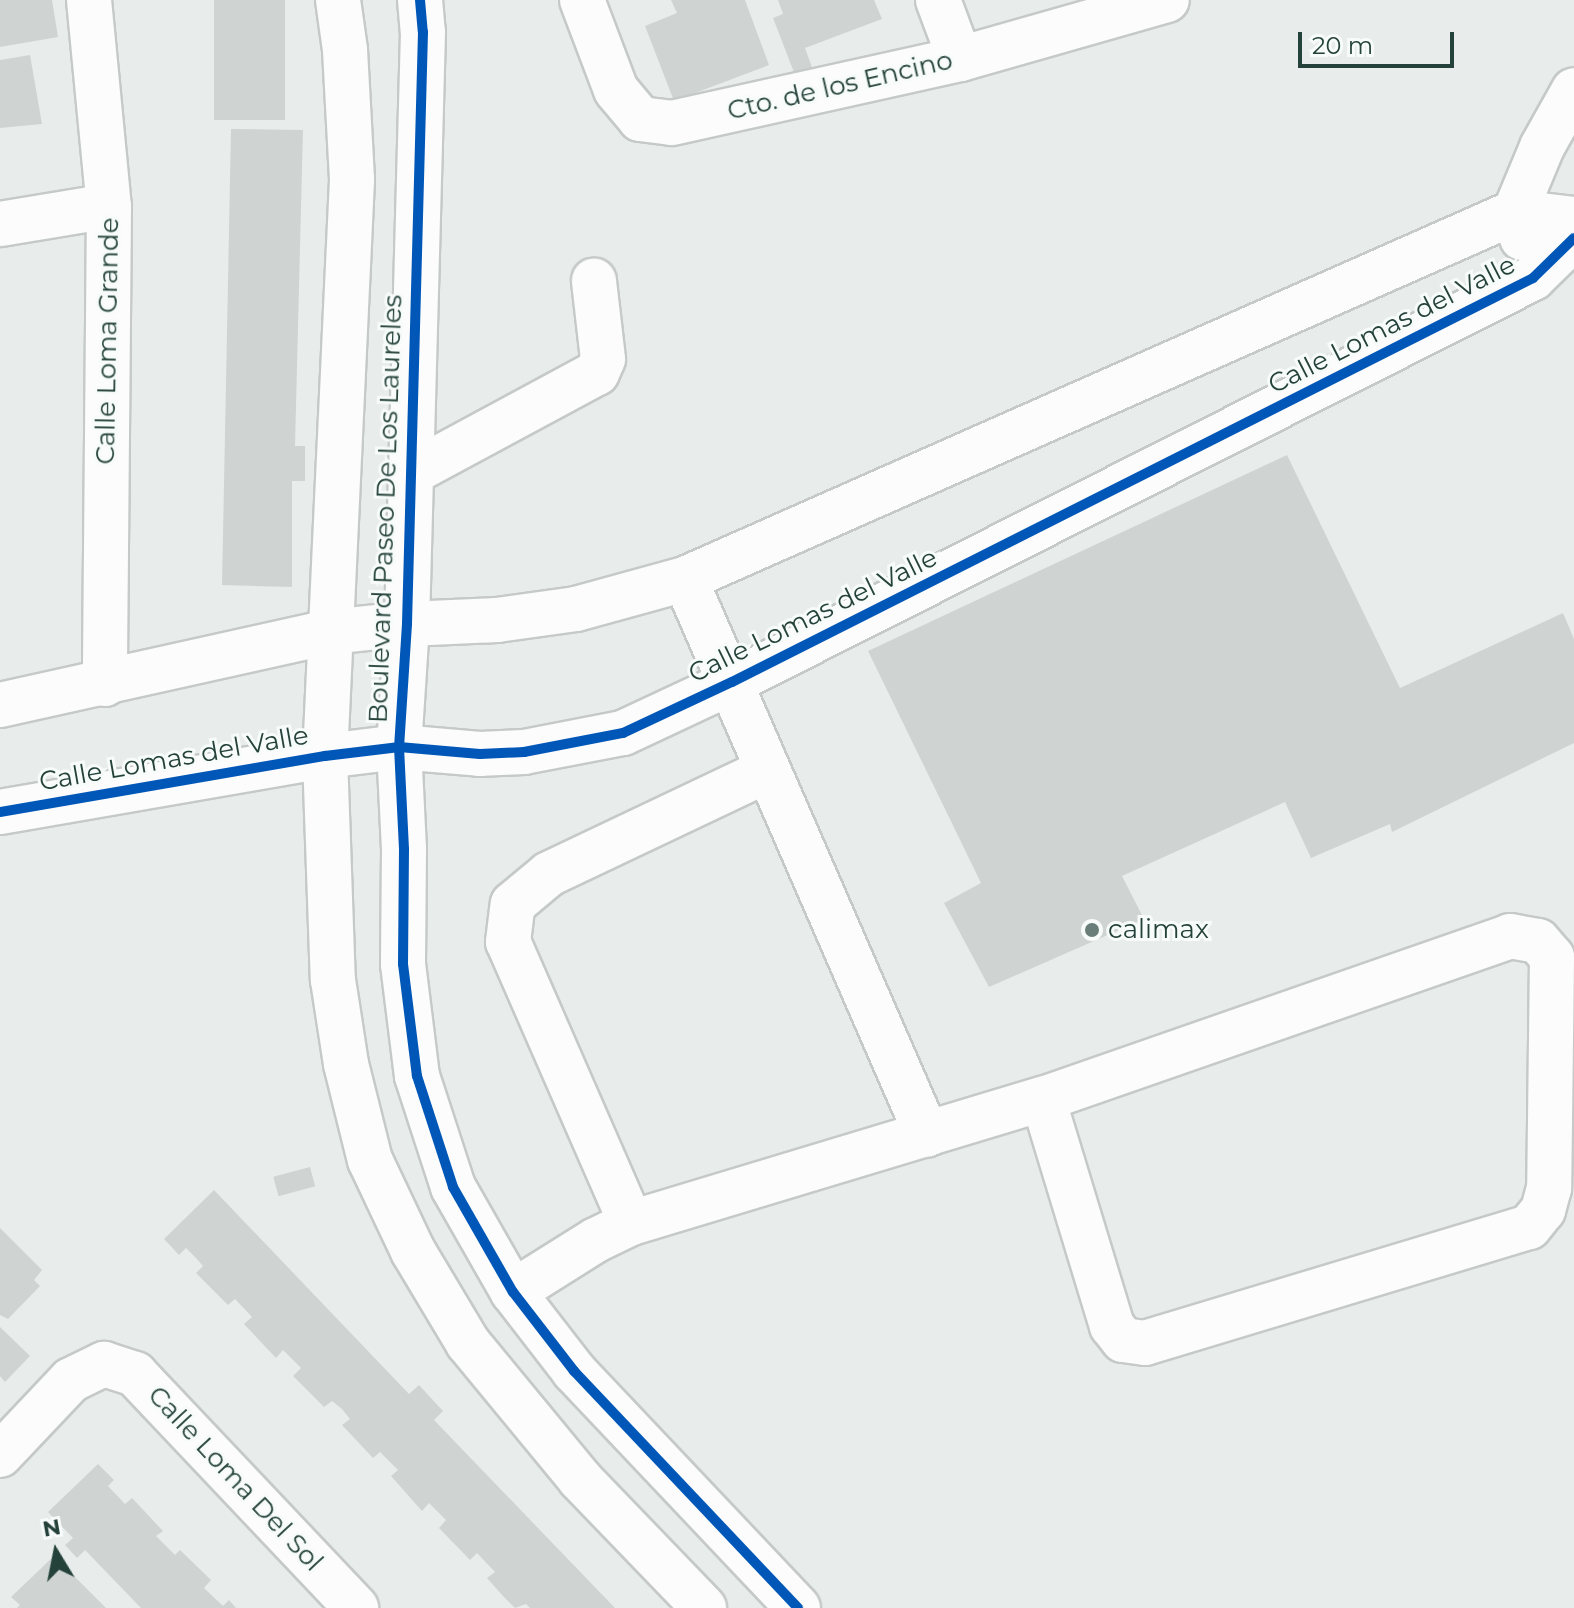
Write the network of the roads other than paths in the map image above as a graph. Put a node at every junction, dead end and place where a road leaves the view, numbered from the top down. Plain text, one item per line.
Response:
1 (89, 0) edge
2 (338, 0) edge
3 (420, 0) edge
4 (582, 0) edge
5 (938, 0) edge
6 (1167, 0) edge
7 (960, 59) junction
8 (1574, 90) edge
9 (109, 206) junction
10 (1515, 212) junction
11 (1574, 219) edge
12 (0, 224) edge
13 (1574, 238) edge
14 (1533, 278) junction
15 (594, 281) dead end
16 (411, 473) junction
17 (685, 579) junction
18 (407, 624) junction
19 (329, 632) junction
20 (732, 682) junction
21 (105, 684) junction
22 (0, 705) edge
23 (399, 747) junction
24 (325, 756) junction
25 (766, 771) junction
26 (0, 812) edge
27 (1043, 1099) junction
28 (927, 1135) junction
29 (631, 1223) junction
30 (513, 1292) junction
31 (0, 1455) edge
32 (356, 1608) edge
33 (704, 1608) edge
34 (798, 1608) edge

1 - 9 street, Calle Loma Grande
2 - 19 street, Boulevard Paseo De Los Laureles
3 - 16 street, Boulevard Paseo De Los Laureles
4 - 7 street, Cto. de los Encino
5 - 7 street
6 - 7 street, Cto. de los Encino
8 - 10 street
9 - 12 street
9 - 21 street, Calle Loma Grande
10 - 11 street, Calle Lomas del Valle
10 - 14 street
10 - 17 street, Calle Lomas del Valle
13 - 14 street, Calle Lomas del Valle
14 - 20 street, Calle Lomas del Valle
15 - 16 street
16 - 18 street, Boulevard Paseo De Los Laureles
17 - 18 street, Calle Lomas del Valle
17 - 20 street
18 - 19 street, Calle Lomas del Valle
18 - 23 street, Boulevard Paseo De Los Laureles
19 - 21 street, Calle Lomas del Valle
19 - 24 street, Boulevard Paseo De Los Laureles
20 - 23 street, Calle Lomas del Valle
20 - 25 street
21 - 22 street, Calle Lomas del Valle
23 - 24 street, Calle Lomas del Valle
23 - 30 street, Boulevard Paseo De Los Laureles
24 - 26 street, Calle Lomas del Valle
24 - 33 street, Boulevard Paseo De Los Laureles
25 - 28 street
25 - 29 street
27 - 27 street
27 - 28 street
28 - 29 street
29 - 30 street
30 - 34 street, Boulevard Paseo De Los Laureles
31 - 32 street, Calle Loma Del Sol

